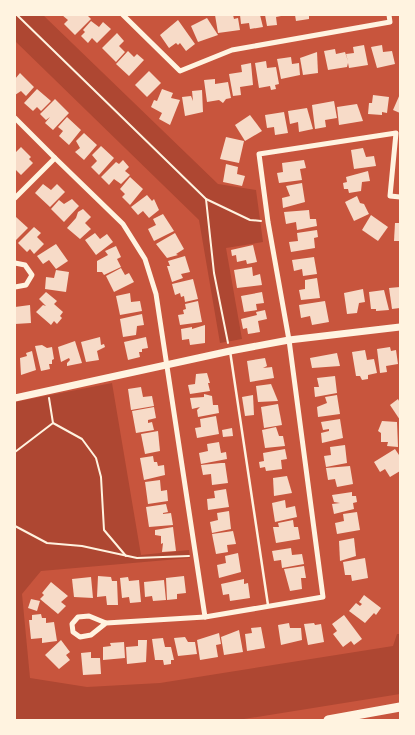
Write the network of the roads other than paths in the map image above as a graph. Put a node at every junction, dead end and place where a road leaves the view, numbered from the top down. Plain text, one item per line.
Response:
1 (123, 15) edge
2 (389, 15) edge
3 (15, 118) edge
4 (55, 158) junction
5 (400, 197) edge
6 (15, 198) edge
7 (15, 263) edge
8 (15, 287) edge
9 (400, 327) edge
10 (289, 340) junction
11 (230, 351) junction
12 (168, 364) junction
13 (15, 398) edge
14 (268, 607) junction
15 (205, 617) junction
16 (106, 624) junction
17 (400, 707) edge
18 (328, 720) edge

1 - 2 street
3 - 4 street
4 - 6 street
4 - 12 street
5 - 10 street
7 - 8 street
9 - 10 street
10 - 11 street
10 - 14 street
11 - 12 street
11 - 14 lane
12 - 13 street
12 - 15 street
14 - 15 street
15 - 16 street
16 - 16 street
17 - 18 main road

